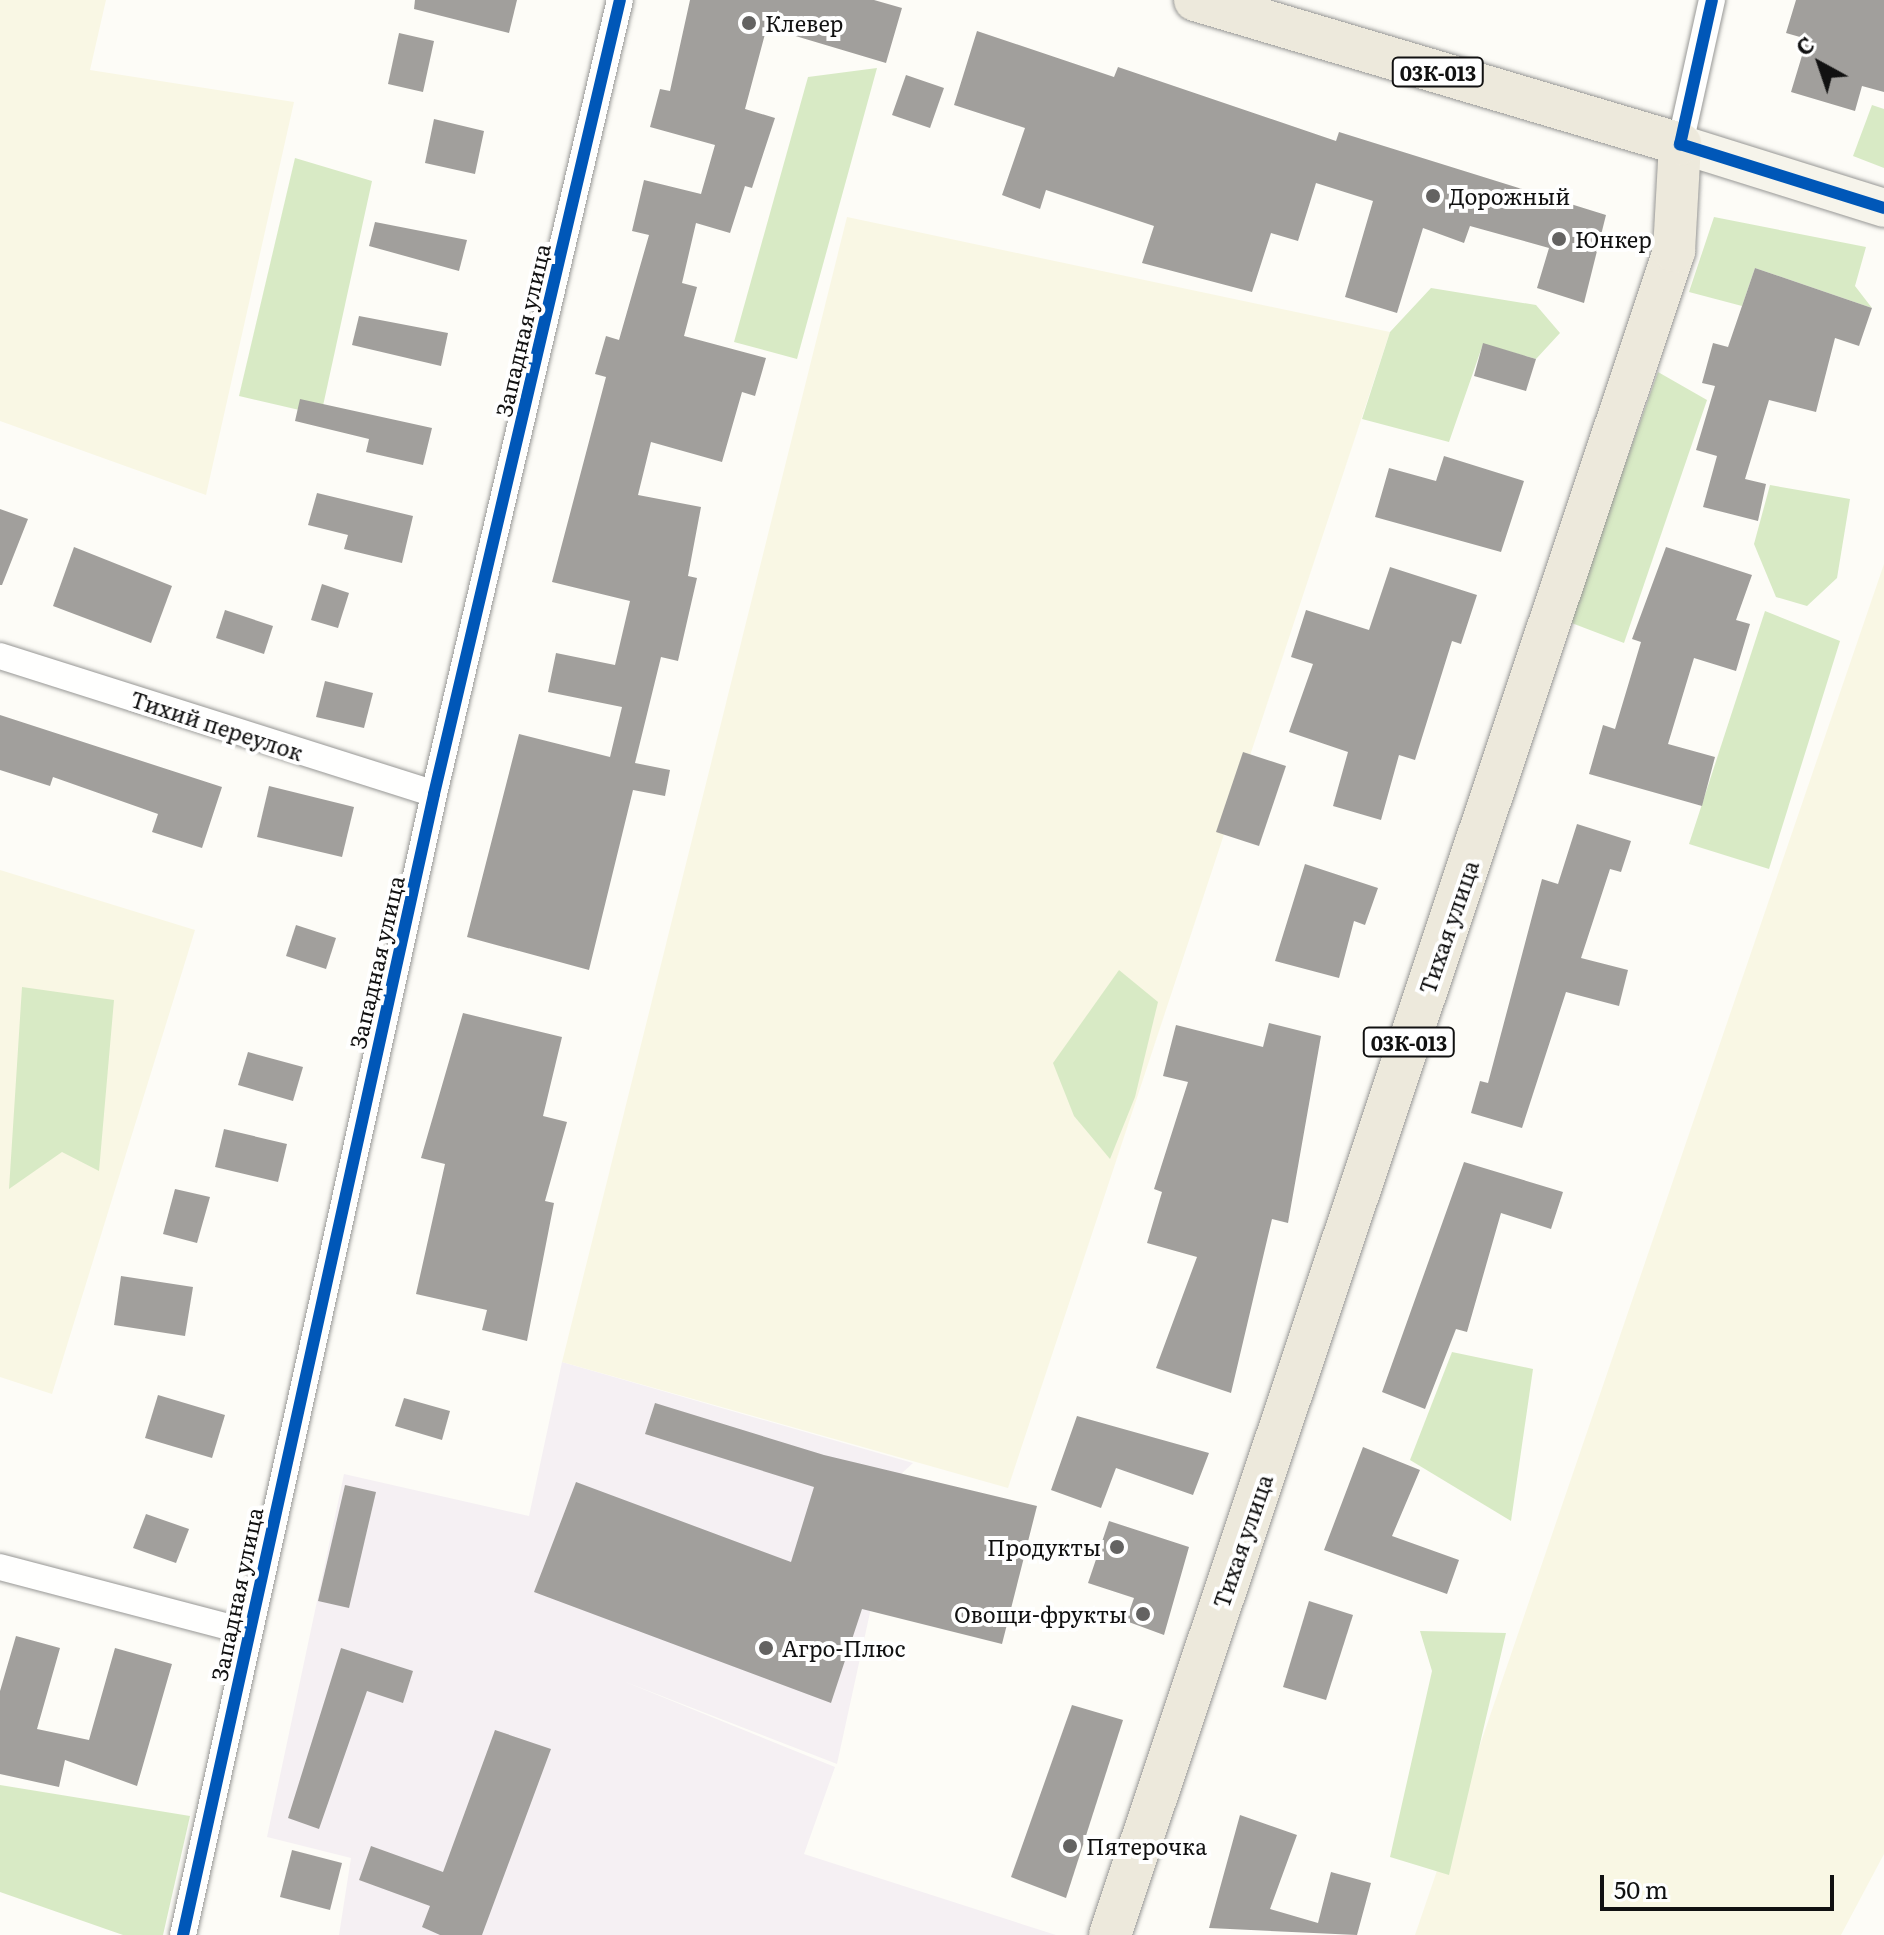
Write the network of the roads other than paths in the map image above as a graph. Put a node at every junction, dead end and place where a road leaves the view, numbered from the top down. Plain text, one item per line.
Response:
1 (620, 0) edge
2 (1195, 0) edge
3 (1712, 0) edge
4 (1680, 144) junction
5 (1884, 208) edge
6 (0, 656) edge
7 (434, 794) junction
8 (0, 1567) edge
9 (247, 1632) junction
10 (183, 1935) edge
11 (1110, 1935) edge

1 - 7 street, Западная улица
2 - 4 main road, 03К-013
3 - 4 street, Тихая улица
4 - 5 street
4 - 11 main road, Тихая улица / 03К-013
6 - 7 street, Тихий переулок
7 - 9 street, Западная улица
8 - 9 street
9 - 10 street, Западная улица

